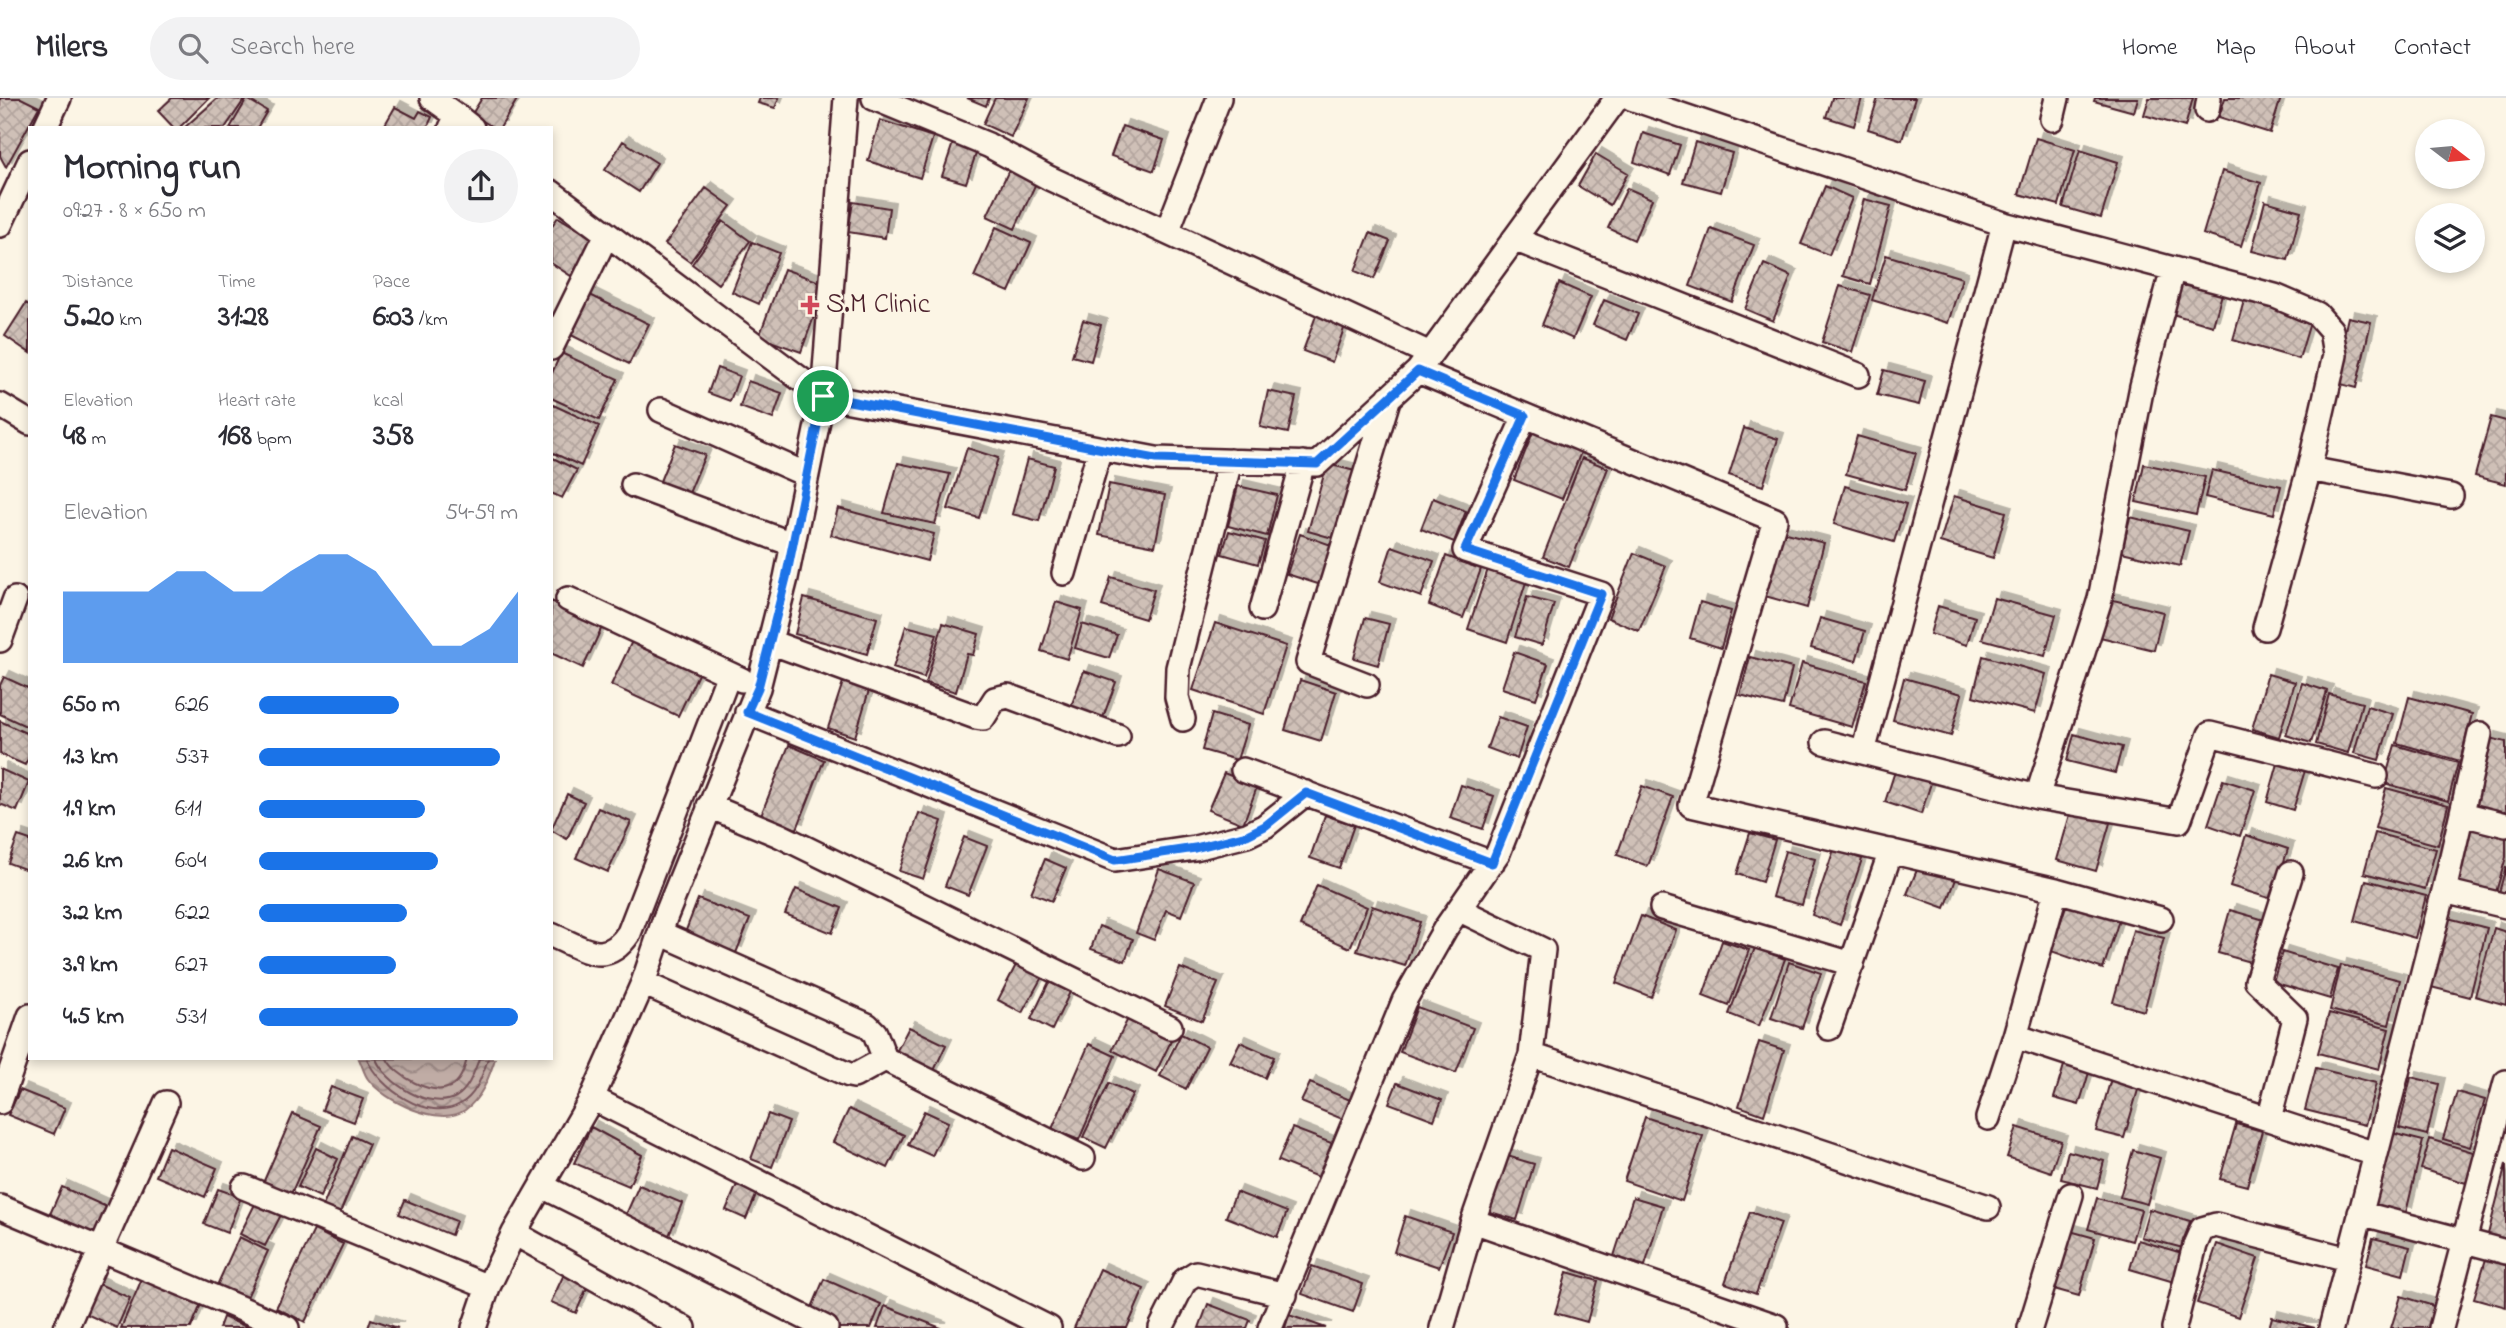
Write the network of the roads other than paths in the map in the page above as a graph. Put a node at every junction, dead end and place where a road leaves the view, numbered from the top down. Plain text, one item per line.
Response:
1 (59, 98) edge
2 (432, 98) edge
3 (846, 98) edge
4 (874, 98) edge
5 (1219, 98) edge
6 (1617, 98) edge
7 (1631, 98) edge
8 (460, 124) edge
9 (46, 126) edge
10 (28, 165) edge
11 (553, 194) edge
12 (2004, 224) junction
13 (0, 225) edge
14 (1167, 232) junction
15 (606, 236) junction
16 (1514, 239) junction
17 (2173, 269) junction
18 (553, 344) edge
19 (1424, 363) junction
20 (1858, 374) dead end
21 (823, 396) junction
22 (1389, 397) junction
23 (0, 405) edge
24 (661, 410) dead end
25 (1525, 416) junction
26 (28, 422) edge
27 (1100, 449) junction
28 (1230, 461) junction
29 (1303, 463) junction
30 (2309, 469) junction
31 (807, 475) junction
32 (633, 485) dead end
33 (2451, 496) dead end
34 (792, 544) junction
35 (1064, 573) dead end
36 (568, 598) dead end
37 (15, 599) edge
38 (1262, 609) dead end
39 (2265, 628) dead end
40 (0, 640) edge
41 (769, 642) junction
42 (729, 674) junction
43 (1367, 685) dead end
44 (758, 688) junction
45 (747, 712) junction
46 (1183, 719) dead end
47 (2480, 734) dead end
48 (1118, 736) dead end
49 (1824, 742) dead end
50 (1863, 752) junction
51 (1243, 769) dead end
52 (2376, 776) dead end
53 (1306, 793) junction
54 (2037, 797) junction
55 (709, 806) junction
56 (2462, 814) junction
57 (2506, 825) edge
58 (1891, 851) junction
59 (1492, 863) junction
60 (2291, 873) dead end
61 (2056, 890) junction
62 (2444, 891) junction
63 (2506, 906) edge
64 (1661, 908) dead end
65 (1460, 910) junction
66 (2161, 919) dead end
67 (660, 933) junction
68 (553, 936) edge
69 (1852, 964) junction
70 (643, 983) junction
71 (28, 1022) edge
72 (1170, 1027) dead end
73 (1829, 1028) dead end
74 (2015, 1036) junction
75 (1531, 1055) junction
76 (885, 1059) junction
77 (2506, 1082) edge
78 (592, 1098) junction
79 (0, 1102) edge
80 (166, 1103) dead end
81 (1988, 1118) dead end
82 (2269, 1119) junction
83 (2375, 1154) junction
84 (1083, 1158) dead end
85 (542, 1186) junction
86 (244, 1187) dead end
87 (2071, 1195) dead end
88 (0, 1207) edge
89 (1988, 1207) dead end
90 (2360, 1213) junction
91 (1473, 1221) junction
92 (514, 1233) junction
93 (2462, 1241) junction
94 (101, 1250) junction
95 (2506, 1252) edge
96 (2348, 1259) junction
97 (488, 1287) junction
98 (1285, 1295) junction
99 (1776, 1326) dead end
100 (66, 1328) edge
101 (287, 1328) edge
102 (474, 1328) edge
103 (684, 1328) edge
104 (826, 1328) edge
105 (1049, 1328) edge
106 (1161, 1328) edge
107 (1270, 1328) edge
108 (1442, 1328) edge
109 (2030, 1328) edge
110 (2174, 1328) edge
111 (2331, 1328) edge
112 (2441, 1328) edge

1 - 9 street
2 - 8 street
3 - 21 street
4 - 14 street
5 - 14 street
6 - 16 street
7 - 12 street
10 - 13 street
11 - 15 street
12 - 17 street
12 - 50 street
14 - 19 street
15 - 18 street
15 - 21 street
16 - 19 street
16 - 20 street
17 - 30 street
17 - 54 street
19 - 22 street
19 - 25 street
21 - 27 street
21 - 31 street
22 - 29 street
22 - 43 street
23 - 26 street
24 - 31 street
25 - 58 street
25 - 59 street
27 - 28 street
27 - 35 street
28 - 29 street
28 - 46 street
29 - 38 street
30 - 33 street
30 - 39 street
31 - 34 street
32 - 34 street
34 - 41 street
36 - 42 street
37 - 40 street
41 - 44 street
41 - 48 street
42 - 44 street
42 - 68 street
44 - 45 street
45 - 53 street
45 - 55 street
47 - 56 street
49 - 50 street
50 - 54 street
51 - 53 street
52 - 54 street
53 - 59 street
55 - 67 street
55 - 72 street
56 - 57 street
56 - 62 street
58 - 61 street
58 - 69 street
59 - 65 street
60 - 82 street
61 - 66 street
61 - 74 street
62 - 63 street
62 - 83 street
64 - 69 street
65 - 75 street
65 - 98 street
67 - 70 street
67 - 76 street
69 - 73 street
70 - 76 street
70 - 78 street
71 - 79 street
74 - 81 street
74 - 82 street
75 - 89 street
75 - 91 street
76 - 84 street
77 - 93 street
78 - 85 street
78 - 105 street
80 - 94 street
82 - 83 street
83 - 90 street
85 - 92 street
85 - 104 street
86 - 97 street
87 - 109 street
88 - 94 street
90 - 93 street
90 - 96 street
91 - 99 street
91 - 108 street
92 - 97 street
92 - 103 street
93 - 95 street
93 - 112 street
94 - 100 street
94 - 101 street
96 - 110 street
96 - 111 street
97 - 102 street
98 - 106 street
98 - 107 street

